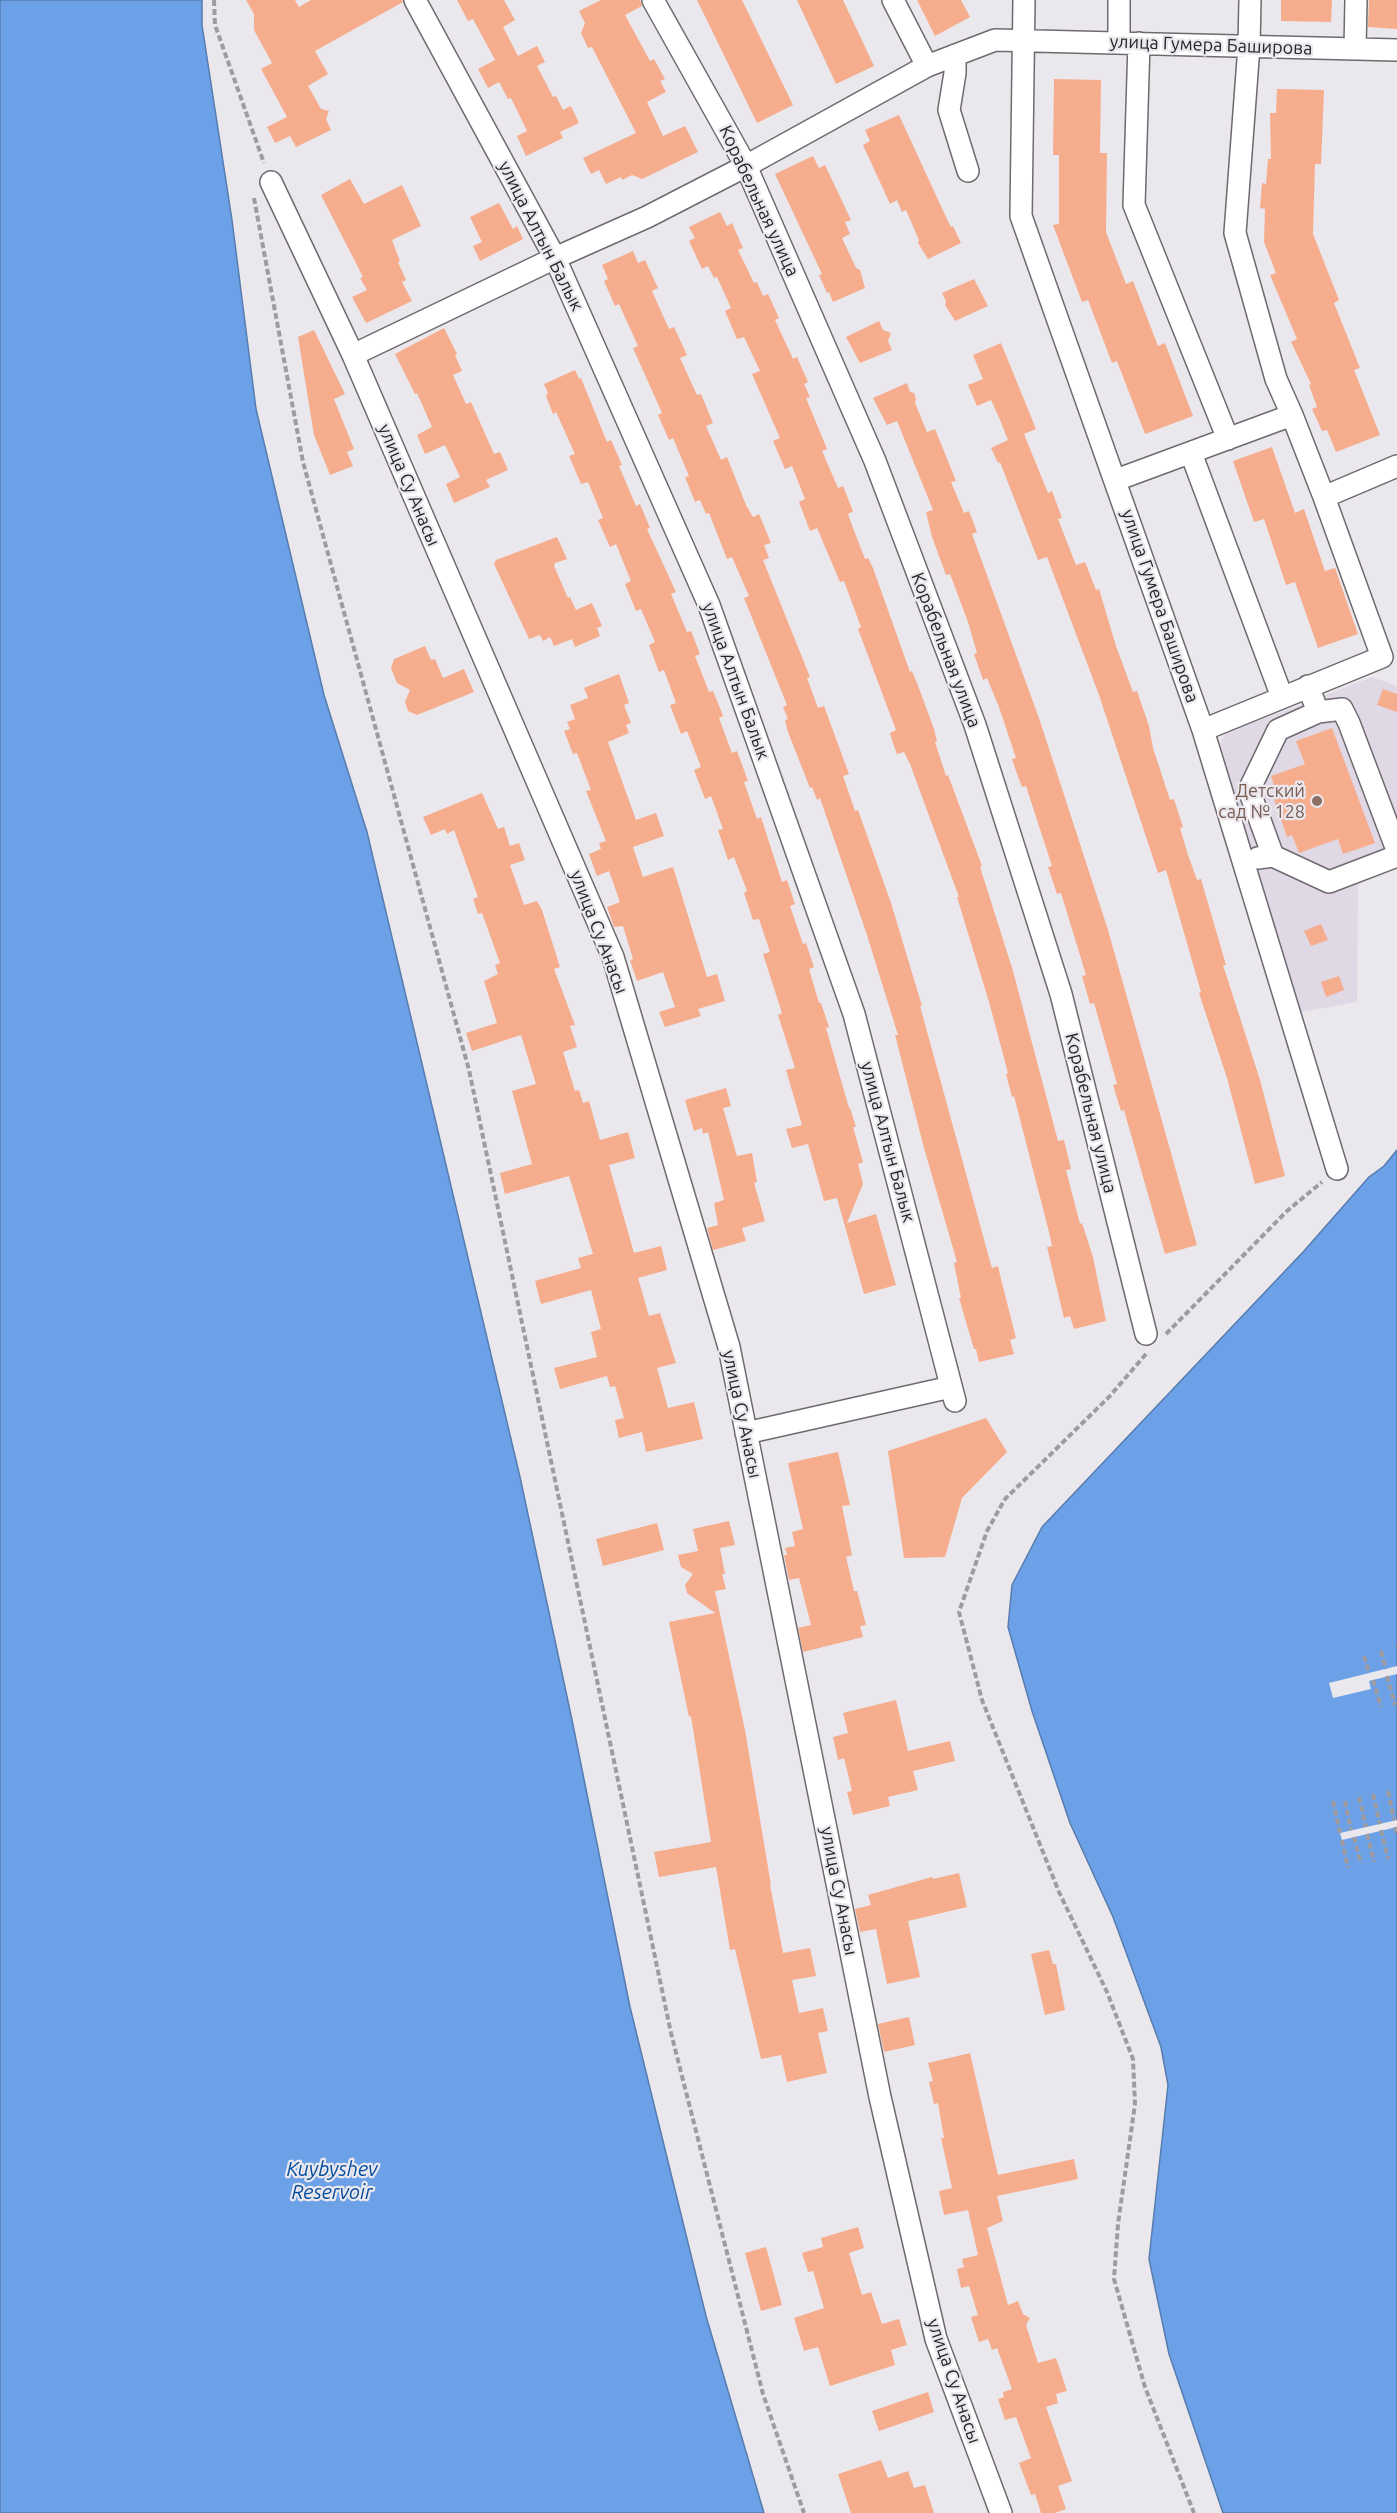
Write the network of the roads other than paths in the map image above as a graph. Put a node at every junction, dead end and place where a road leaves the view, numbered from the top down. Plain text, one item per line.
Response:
1 (415, 0) edge
2 (653, 0) edge
3 (893, 0) edge
4 (1024, 0) edge
5 (1119, 0) edge
6 (1250, 0) edge
7 (1356, 0) edge
8 (1024, 40) junction
9 (1129, 43) junction
10 (1249, 46) junction
11 (1355, 49) junction
12 (1397, 50) edge
13 (955, 55) junction
14 (927, 66) junction
15 (746, 166) junction
16 (968, 171) dead end
17 (271, 182) road end
18 (555, 258) junction
19 (353, 355) junction
20 (1292, 415) junction
21 (1228, 439) junction
22 (1191, 453) junction
23 (1397, 466) edge
24 (1116, 480) junction
25 (1324, 497) junction
26 (1308, 686) junction
27 (1282, 697) junction
28 (1318, 712) junction
29 (1203, 730) junction
30 (1397, 850) edge
31 (1273, 856) junction
32 (1397, 856) edge
33 (1244, 861) junction
34 (1337, 1169) road end
35 (1152, 1341) road end
36 (746, 1433) junction
37 (1001, 2513) edge

1 - 18 street, улица Алтын Балык
2 - 15 street, Корабельная улица
3 - 14 street
4 - 8 street
5 - 9 street
6 - 10 street
7 - 11 street
8 - 9 street, улица Гумера Баширова
8 - 13 street, улица Гумера Баширова
8 - 24 street, улица Гумера Баширова
9 - 10 street, улица Гумера Баширова
9 - 21 street
10 - 11 street, улица Гумера Баширова
10 - 20 street
11 - 12 street, улица Гумера Баширова
13 - 14 street, улица Гумера Баширова
13 - 16 street
14 - 15 street, улица Гумера Баширова
15 - 18 street, улица Гумера Баширова
15 - 35 street, Корабельная улица
17 - 19 street, улица Су Анасы
18 - 19 street, улица Гумера Баширова
18 - 36 street, улица Алтын Балык
19 - 36 street, улица Су Анасы
20 - 21 street
20 - 25 street
21 - 22 street
22 - 24 street
22 - 27 street
23 - 25 street
24 - 29 street, улица Гумера Баширова
25 - 26 street
26 - 27 street
26 - 28 street
27 - 29 street
28 - 30 street
28 - 31 street
29 - 33 street, улица Гумера Баширова
31 - 32 street
31 - 33 street
33 - 34 street, улица Гумера Баширова
36 - 37 street, улица Су Анасы

